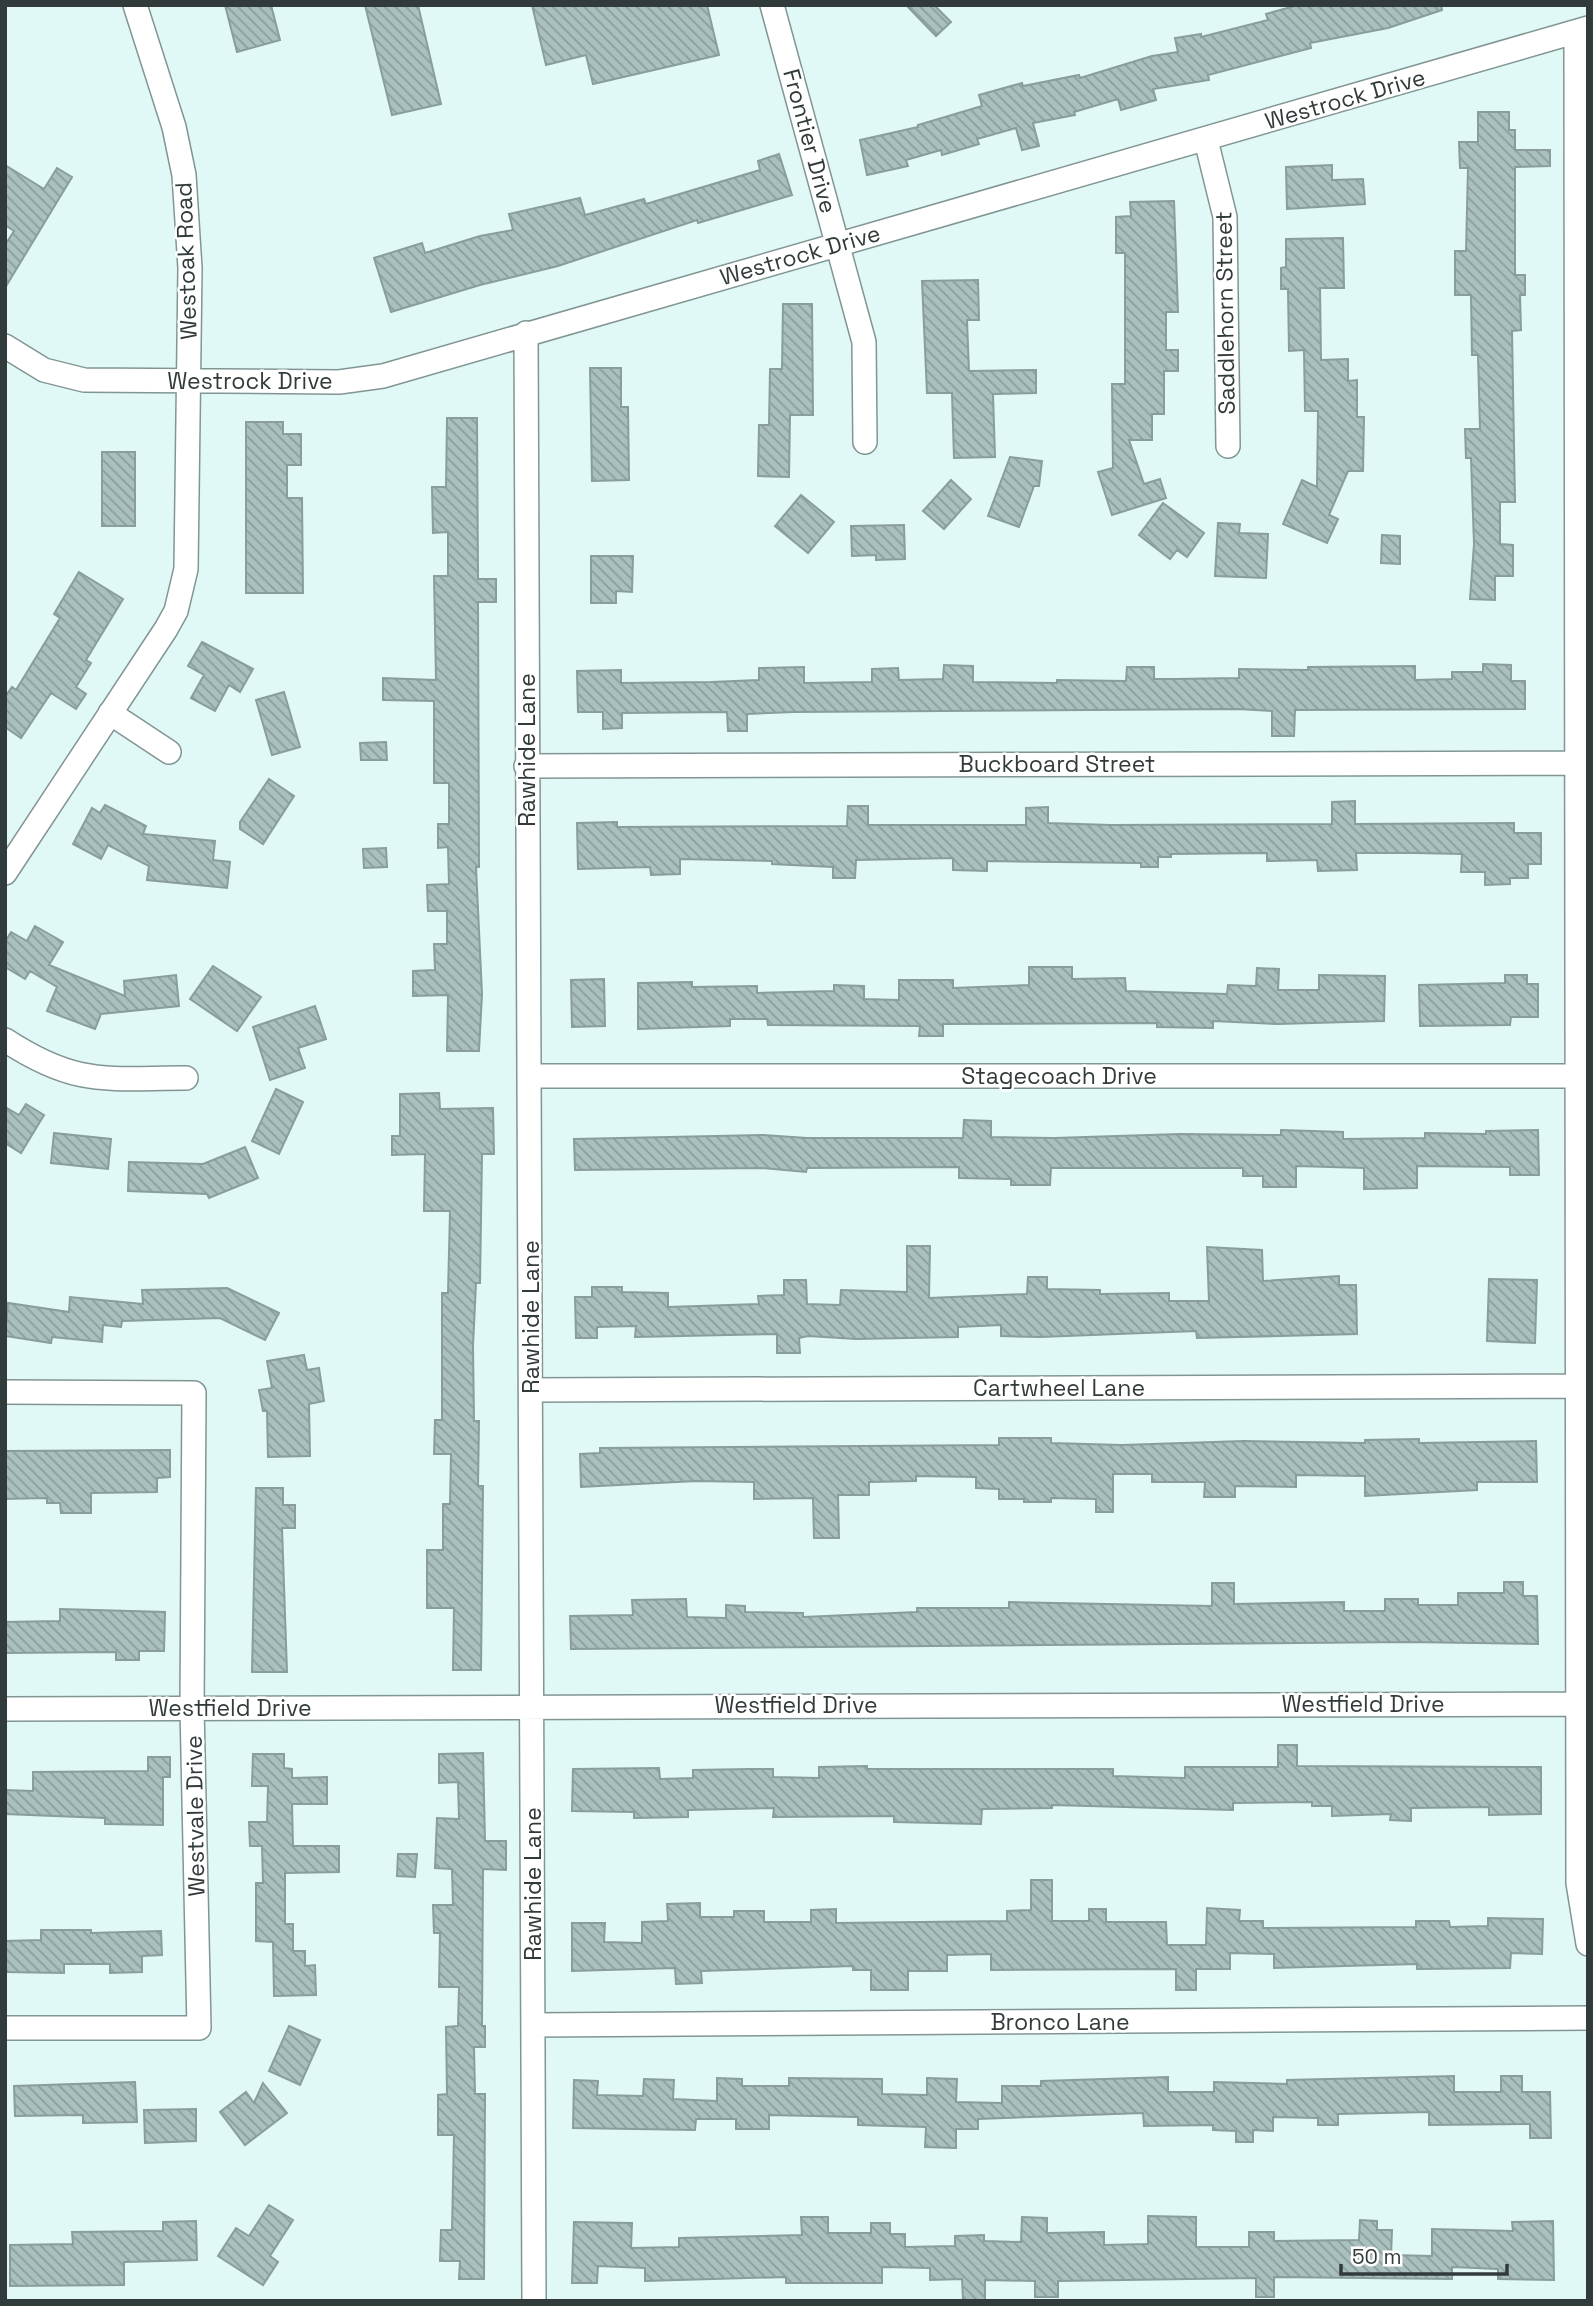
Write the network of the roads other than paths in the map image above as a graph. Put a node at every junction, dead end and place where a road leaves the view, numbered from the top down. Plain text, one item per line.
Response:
1 (135, 5) edge
2 (772, 5) edge
3 (1582, 30) edge
4 (1206, 140) junction
5 (838, 244) junction
6 (526, 333) junction
7 (5, 346) edge
8 (189, 381) junction
9 (865, 442) dead end
10 (1228, 446) dead end
11 (1582, 451) edge
12 (110, 713) junction
13 (169, 752) dead end
14 (1581, 763) edge
15 (526, 766) junction
16 (5, 873) edge
17 (5, 1040) edge
18 (530, 1076) junction
19 (1583, 1076) edge
20 (187, 1077) dead end
21 (1584, 1386) edge
22 (531, 1390) junction
23 (5, 1392) edge
24 (1583, 1704) edge
25 (534, 1706) junction
26 (192, 1708) junction
27 (5, 1709) edge
28 (1588, 1944) edge
29 (1588, 2018) edge
30 (533, 2025) junction
31 (5, 2028) edge
32 (534, 2301) edge

1 - 8 street, Westoak Road
2 - 5 street, Frontier Drive
3 - 4 street, Westrock Drive
3 - 11 street
4 - 5 street, Westrock Drive
4 - 10 street, Saddlehorn Street
5 - 6 street, Westrock Drive
5 - 9 street, Frontier Drive
6 - 8 street, Westrock Drive
6 - 15 street, Rawhide Lane
7 - 8 street, Westrock Drive
8 - 12 street, Westoak Road
11 - 14 street
12 - 13 street
12 - 16 street, Westoak Road
14 - 15 street, Buckboard Street
14 - 19 street
15 - 18 street, Rawhide Lane
17 - 20 street
18 - 19 street, Stagecoach Drive
18 - 22 street, Rawhide Lane
19 - 21 street
21 - 22 street, Cartwheel Lane
21 - 24 street
22 - 25 street, Rawhide Lane
23 - 26 street, Westvale Drive
24 - 25 street, Westfield Drive
24 - 28 street
25 - 26 street, Westfield Drive
25 - 30 street, Rawhide Lane
26 - 27 street, Westfield Drive
26 - 31 street, Westvale Drive
29 - 30 street, Bronco Lane
30 - 32 street, Rawhide Lane

